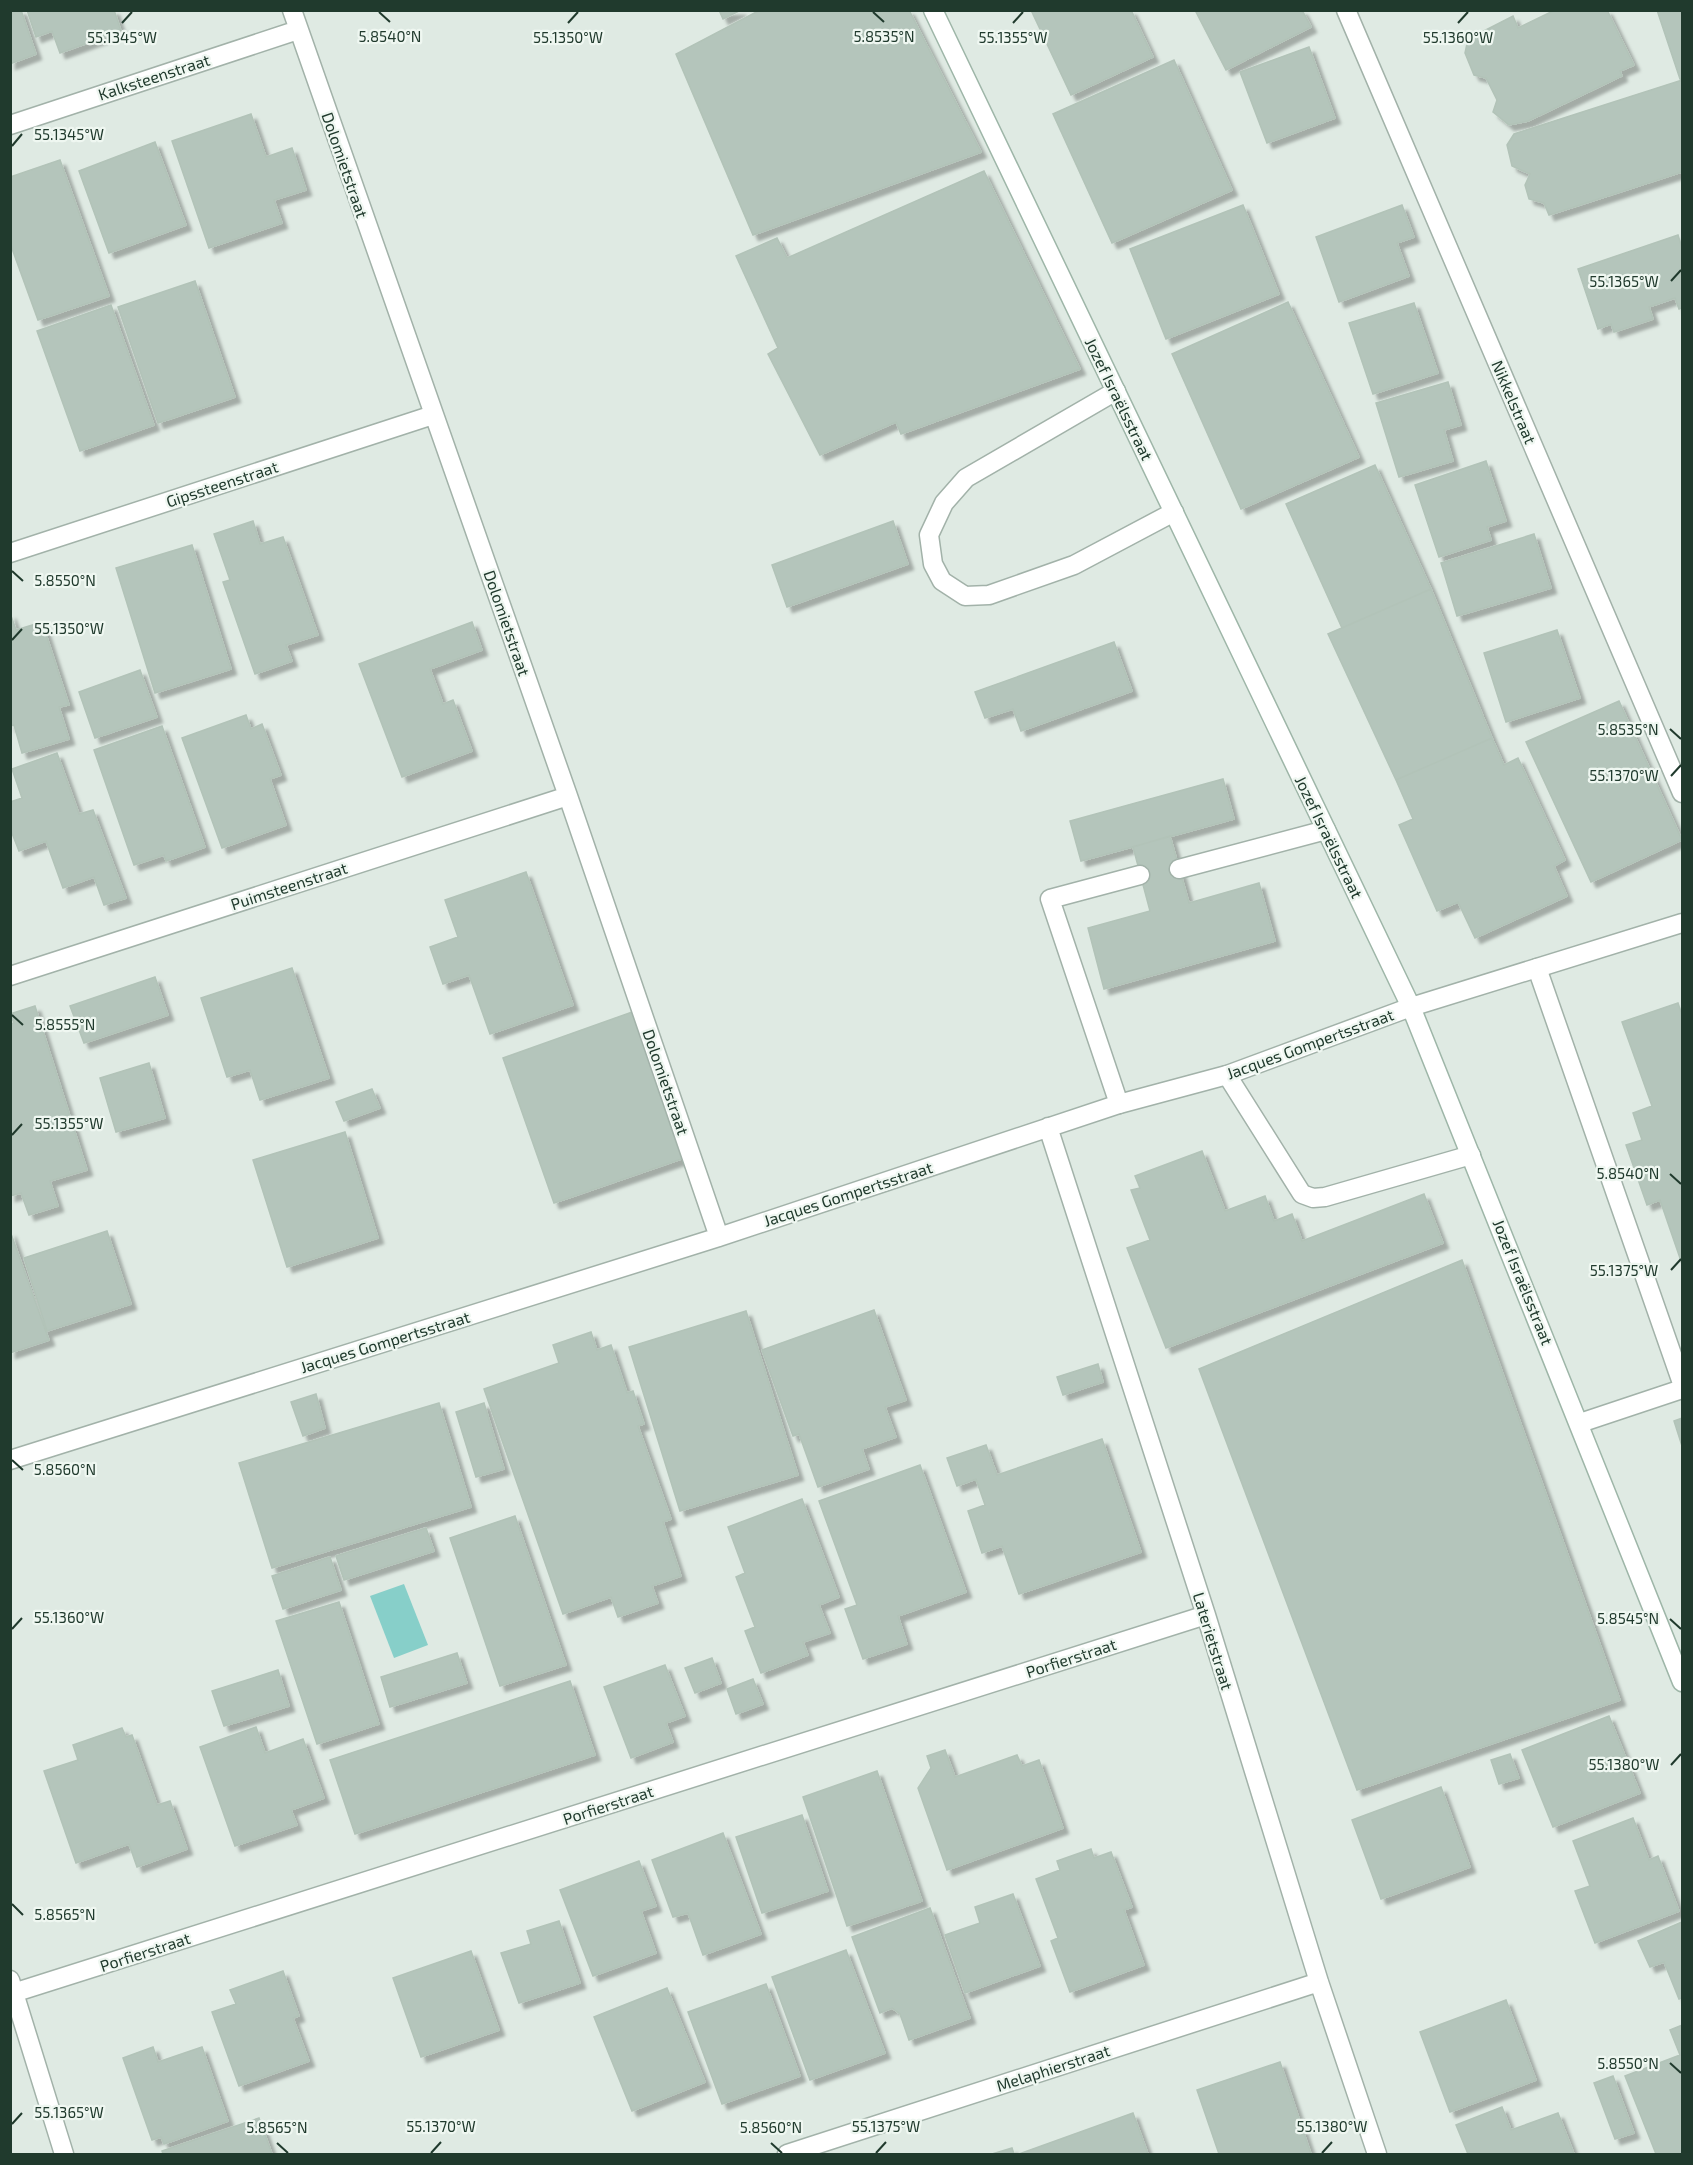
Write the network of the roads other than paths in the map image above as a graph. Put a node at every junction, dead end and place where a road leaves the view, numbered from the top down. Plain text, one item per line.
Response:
1 (292, 10) edge
2 (933, 10) edge
3 (1347, 10) edge
4 (298, 30) junction
5 (10, 124) edge
6 (1116, 390) junction
7 (433, 415) junction
8 (1174, 512) junction
9 (10, 553) edge
10 (1683, 794) edge
11 (568, 796) junction
12 (1326, 830) junction
13 (1179, 869) dead end
14 (1140, 875) dead end
15 (1683, 923) edge
16 (1537, 968) junction
17 (10, 976) edge
18 (1411, 1007) junction
19 (1227, 1075) junction
20 (1119, 1104) junction
21 (1048, 1127) junction
22 (1471, 1155) junction
23 (719, 1237) junction
24 (1683, 1383) edge
25 (1683, 1389) edge
26 (1580, 1423) junction
27 (10, 1460) edge
28 (1206, 1615) junction
29 (1683, 1682) edge
30 (1319, 1982) junction
31 (12, 1989) edge
32 (64, 2154) edge
33 (787, 2154) edge
34 (1377, 2154) edge

1 - 4 street, Dolomietstraat
2 - 6 street, Jozef Israëlsstraat
3 - 10 street, Nikkelstraat
4 - 5 street, Kalksteenstraat
4 - 7 street, Dolomietstraat
6 - 8 street, Jozef Israëlsstraat
6 - 8 street
7 - 9 street, Gipssteenstraat
7 - 11 street, Dolomietstraat
8 - 12 street, Jozef Israëlsstraat
11 - 17 street, Puimsteenstraat
11 - 23 street, Dolomietstraat
12 - 13 street
12 - 18 street, Jozef Israëlsstraat
14 - 20 street
15 - 16 street, Jacques Gompertsstraat
16 - 18 street, Jacques Gompertsstraat
16 - 24 street
18 - 19 street, Jacques Gompertsstraat
18 - 22 street, Jozef Israëlsstraat
19 - 20 street, Jacques Gompertsstraat
19 - 22 street
20 - 21 street, Jacques Gompertsstraat
21 - 23 street, Jacques Gompertsstraat
21 - 28 street, Laterietstraat
22 - 26 street, Jozef Israëlsstraat
23 - 27 street, Jacques Gompertsstraat
25 - 26 street
26 - 29 street, Jozef Israëlsstraat
28 - 30 street, Laterietstraat
28 - 31 street, Porfierstraat
30 - 33 street, Melaphierstraat
30 - 34 street, Laterietstraat
31 - 32 street

